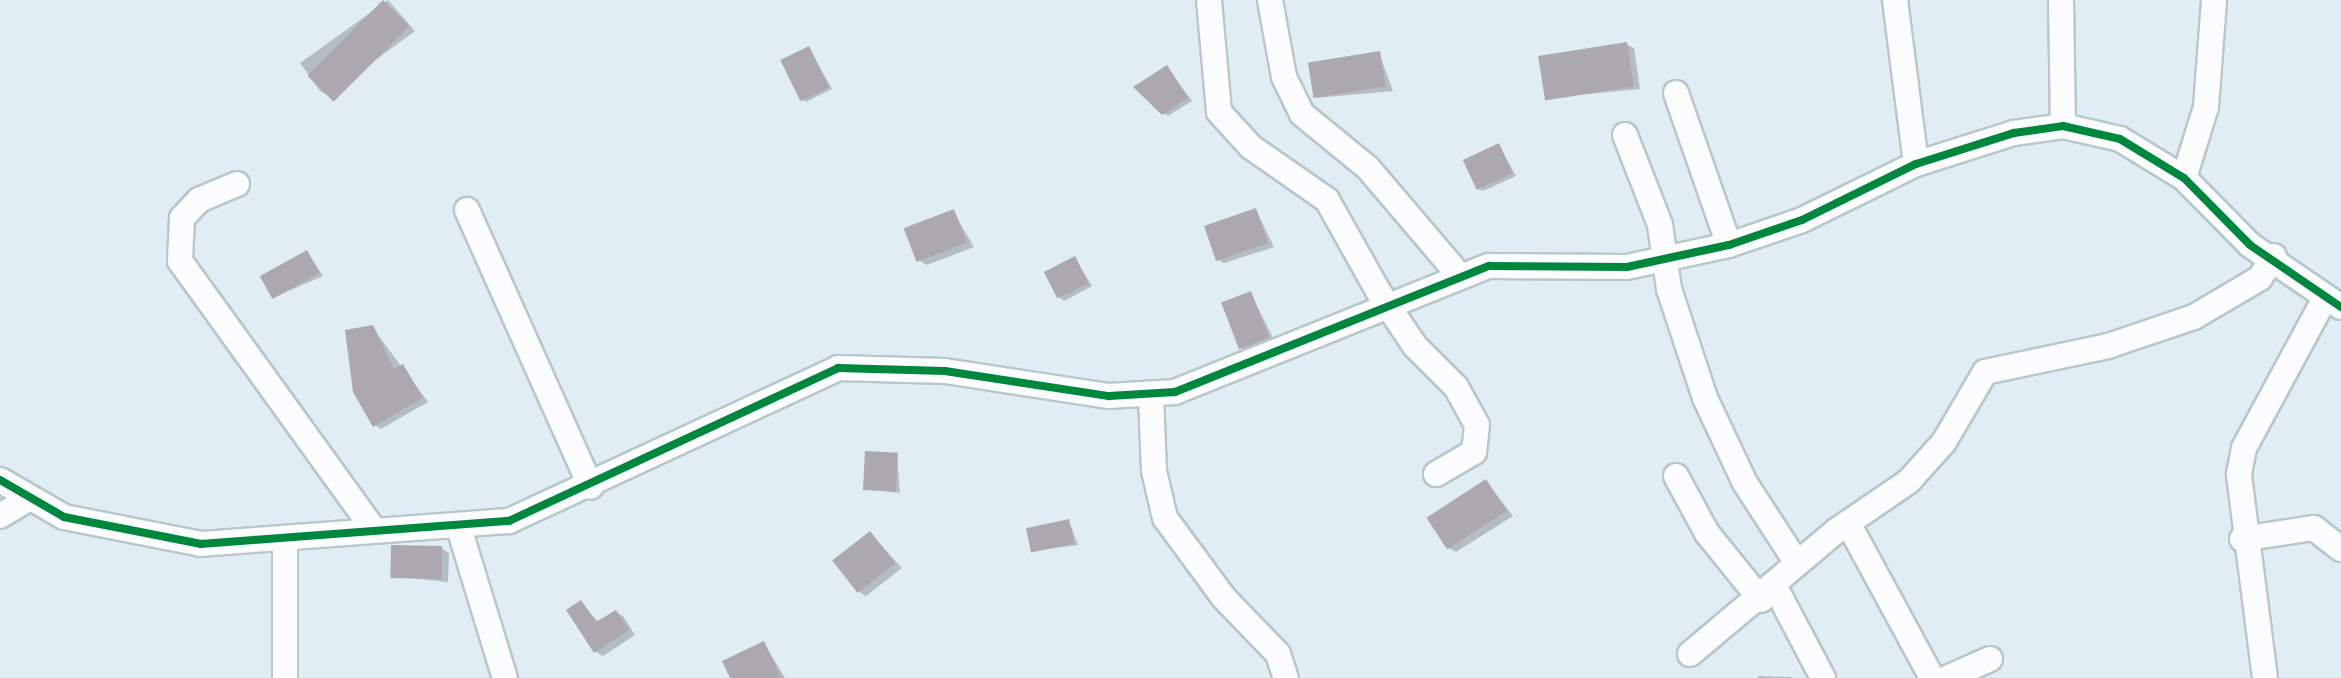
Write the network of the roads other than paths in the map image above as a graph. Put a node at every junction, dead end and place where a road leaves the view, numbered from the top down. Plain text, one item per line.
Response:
1 (1209, 0) edge
2 (1270, 0) edge
3 (1895, 0) edge
4 (2061, 0) edge
5 (2214, 0) edge
6 (1676, 93) dead end
7 (2063, 126) junction
8 (1625, 135) dead end
9 (1916, 164) junction
10 (2184, 178) junction
11 (237, 184) dead end
12 (467, 210) dead end
13 (1729, 245) junction
14 (2274, 256) junction
15 (1668, 260) junction
16 (1452, 280) junction
17 (2333, 303) edge
18 (1394, 307) junction
19 (1151, 396) junction
20 (1436, 474) dead end
21 (1676, 476) dead end
22 (0, 480) edge
23 (591, 487) junction
24 (27, 500) junction
25 (0, 516) edge
26 (1848, 523) junction
27 (372, 527) junction
28 (459, 528) junction
29 (2242, 539) junction
30 (285, 540) junction
31 (2341, 549) edge
32 (1797, 563) junction
33 (1768, 594) junction
34 (1690, 654) dead end
35 (1990, 659) dead end
36 (285, 678) edge
37 (505, 678) edge
38 (1286, 678) edge
39 (1823, 678) edge
40 (1932, 678) edge
41 (1947, 678) edge
42 (2265, 678) edge

1 - 18 street
2 - 16 street
3 - 9 street
4 - 7 street
5 - 10 street
6 - 13 street
7 - 9 street
7 - 10 street
8 - 15 street
9 - 13 street
10 - 14 street
11 - 27 street
12 - 23 street
13 - 15 street
14 - 17 street
14 - 26 street
15 - 16 street
15 - 32 street
16 - 18 street
17 - 29 street
18 - 19 street
18 - 20 street
19 - 23 street
19 - 38 street
21 - 33 street
22 - 24 street
23 - 28 street
24 - 25 street
24 - 30 street
26 - 32 street
26 - 40 street
27 - 28 street
27 - 30 street
28 - 37 street
29 - 31 street
29 - 42 street
30 - 36 street
32 - 33 street
33 - 34 street
33 - 39 street
35 - 41 street

